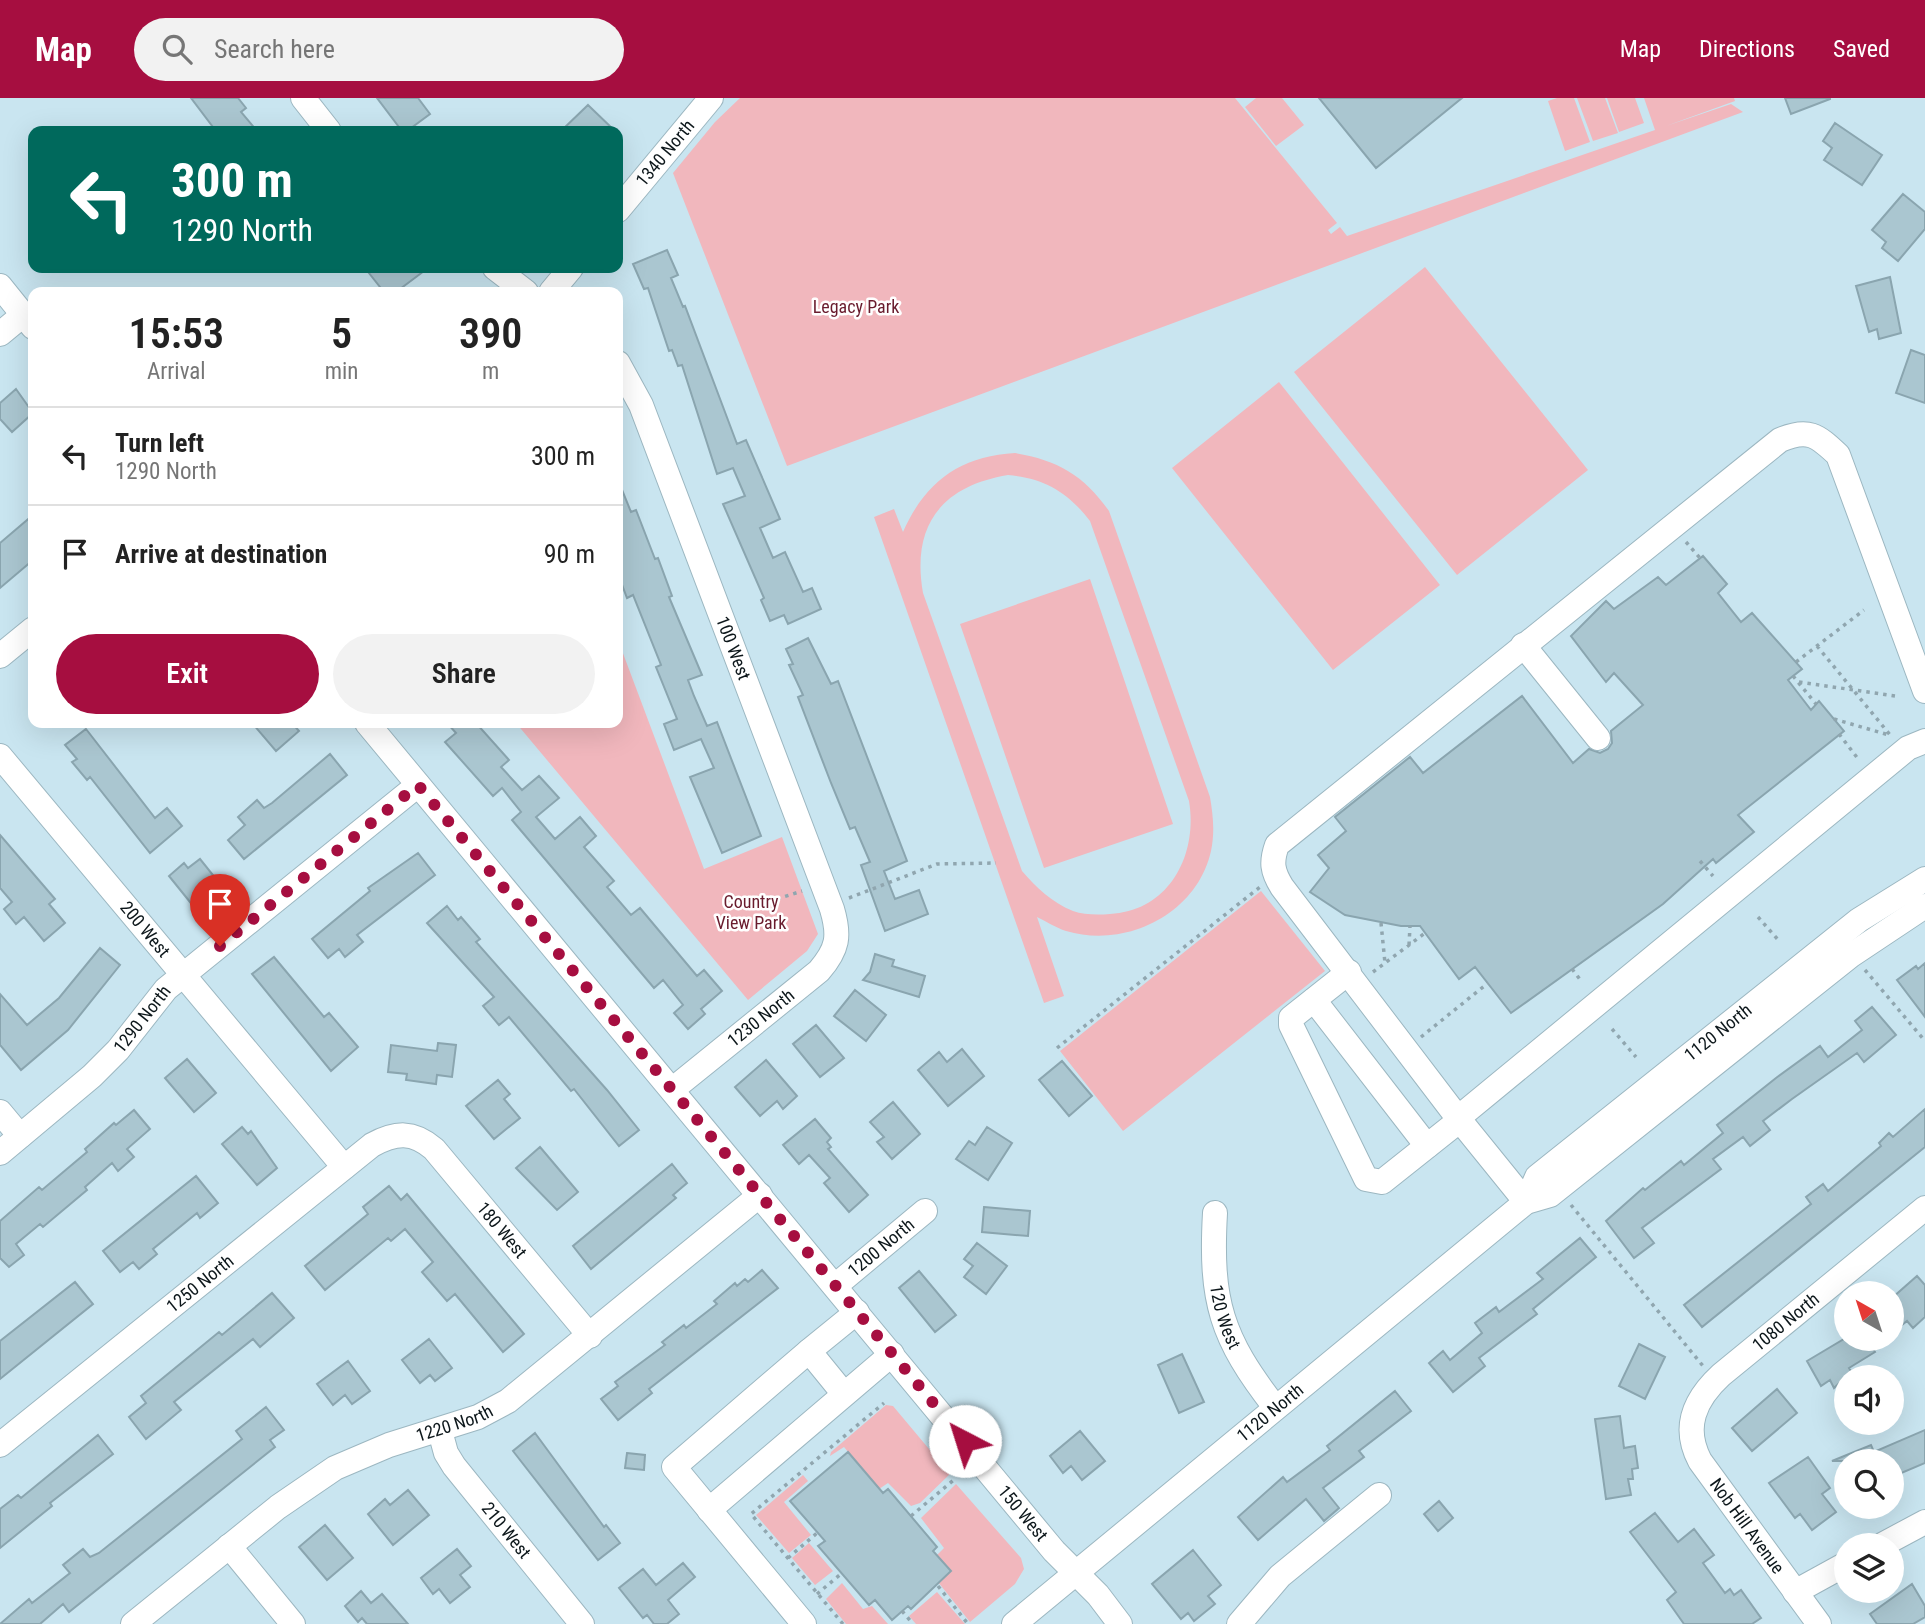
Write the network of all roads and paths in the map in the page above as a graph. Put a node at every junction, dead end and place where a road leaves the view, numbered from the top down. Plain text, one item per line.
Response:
1 (303, 98) edge
2 (704, 100) edge
3 (325, 126) edge
4 (623, 204) edge
5 (501, 273) edge
6 (567, 273) edge
7 (0, 286) edge
8 (520, 287) edge
9 (555, 287) edge
10 (28, 321) edge
11 (0, 334) edge
12 (623, 372) edge
13 (1680, 535) dead end
14 (1700, 558) dead end
15 (1864, 610) dead end
16 (28, 633) edge
17 (1523, 645) junction
18 (1817, 646) junction
19 (0, 656) edge
20 (1796, 662) dead end
21 (1793, 676) dead end
22 (1799, 682) junction
23 (1853, 690) junction
24 (1925, 691) edge
25 (1895, 696) dead end
26 (1816, 704) dead end
27 (1834, 719) dead end
28 (371, 728) edge
29 (1839, 734) dead end
30 (1598, 738) dead end
31 (1925, 741) edge
32 (0, 756) edge
33 (1859, 760) dead end
34 (418, 785) junction
35 (1700, 861) dead end
36 (996, 863) dead end
37 (1713, 876) dead end
38 (1925, 879) edge
39 (1261, 886) dead end
40 (804, 890) dead end
41 (777, 899) dead end
42 (847, 899) dead end
43 (1925, 906) edge
44 (1758, 917) dead end
45 (1381, 923) dead end
46 (1410, 926) dead end
47 (1425, 933) dead end
48 (839, 938) joint
49 (1780, 942) dead end
50 (1409, 945) junction
51 (1859, 963) dead end
52 (1385, 964) junction
53 (1572, 969) dead end
54 (1359, 974) junction
55 (183, 975) junction
56 (1582, 982) dead end
57 (1488, 983) dead end
58 (1314, 1000) junction
59 (1612, 1029) dead end
60 (1416, 1040) dead end
61 (1925, 1041) edge
62 (1057, 1048) dead end
63 (1636, 1057) dead end
64 (673, 1089) junction
65 (0, 1112) edge
66 (1459, 1119) junction
67 (407, 1134) joint
68 (20, 1136) junction
69 (1427, 1146) junction
70 (0, 1153) edge
71 (344, 1167) junction
72 (760, 1195) junction
73 (1526, 1202) junction
74 (1571, 1205) dead end
75 (1925, 1208) edge
76 (925, 1211) dead end
77 (1215, 1213) dead end
78 (835, 1286) junction
79 (858, 1312) junction
80 (590, 1336) junction
81 (809, 1351) junction
82 (892, 1354) junction
83 (1703, 1366) dead end
84 (844, 1394) junction
85 (884, 1403) dead end
86 (1275, 1407) junction
87 (1692, 1421) joint
88 (440, 1431) junction
89 (0, 1445) edge
90 (956, 1479) dead end
91 (1379, 1495) dead end
92 (709, 1510) junction
93 (911, 1516) dead end
94 (1925, 1522) edge
95 (817, 1533) dead end
96 (1904, 1533) edge
97 (229, 1546) junction
98 (788, 1558) junction
99 (1834, 1570) edge
100 (842, 1573) dead end
101 (1075, 1573) junction
102 (938, 1586) dead end
103 (1795, 1591) junction
104 (817, 1594) junction
105 (902, 1611) dead end
106 (133, 1624) edge
107 (293, 1624) edge
108 (582, 1624) edge
109 (804, 1624) edge
110 (843, 1624) edge
111 (913, 1624) edge
112 (968, 1624) edge
113 (1014, 1624) edge
114 (1120, 1624) edge
115 (1239, 1624) edge
116 (1819, 1624) edge

1 - 3 street
2 - 4 street, 1340 North
5 - 8 street
6 - 9 street
7 - 10 street
10 - 11 street
12 - 48 street, 100 West
13 - 14 path
15 - 18 path
16 - 19 street
17 - 24 street
17 - 30 street
17 - 54 street
18 - 20 path
18 - 23 path
21 - 22 path
22 - 23 path
22 - 26 path
23 - 25 path
23 - 27 path
28 - 34 street, 150 West
29 - 33 path
31 - 66 street
32 - 55 street, 200 West
34 - 55 street, 1290 North
34 - 64 street, 150 West
35 - 37 path
36 - 42 path
38 - 73 street, 1120 North
39 - 62 path
40 - 41 path
43 - 73 street, 1120 North
44 - 49 path
45 - 52 path
46 - 50 path
47 - 50 path
48 - 64 street, 1230 North
50 - 52 path
51 - 61 path
52 - 54 path
53 - 56 path
54 - 58 street
54 - 66 street
55 - 68 street, 1290 North
55 - 71 street, 200 West
57 - 60 path
58 - 69 street
58 - 69 street
59 - 63 path
64 - 72 street, 150 West
65 - 68 street
66 - 69 street
66 - 73 street
67 - 71 street, 1250 North
67 - 80 street, 180 West
68 - 70 street, 1290 North
71 - 89 street, 1250 North
72 - 78 street, 150 West
72 - 80 street, 1220 North
73 - 86 street, 1120 North
74 - 83 path
75 - 87 street, 1080 North
76 - 78 street, 1200 North
77 - 86 street, 120 West
78 - 79 street, 150 West
79 - 81 street
79 - 82 street, 150 West
80 - 88 street, 1220 North
81 - 84 street
81 - 92 street
82 - 84 street
82 - 101 street, 150 West
84 - 92 street
85 - 98 path
86 - 101 street, 1120 North
87 - 103 street, Nob Hill Avenue
88 - 97 street, 1220 North
88 - 108 street, 210 West
90 - 93 path
91 - 115 street
92 - 109 street
94 - 96 street
95 - 98 path
97 - 106 street, 1220 North
97 - 107 street
98 - 104 path
99 - 103 street
100 - 104 path
101 - 113 street, 1120 North
101 - 114 street, 150 West
102 - 112 path
103 - 116 street, Nob Hill Avenue
104 - 110 path
105 - 111 path

